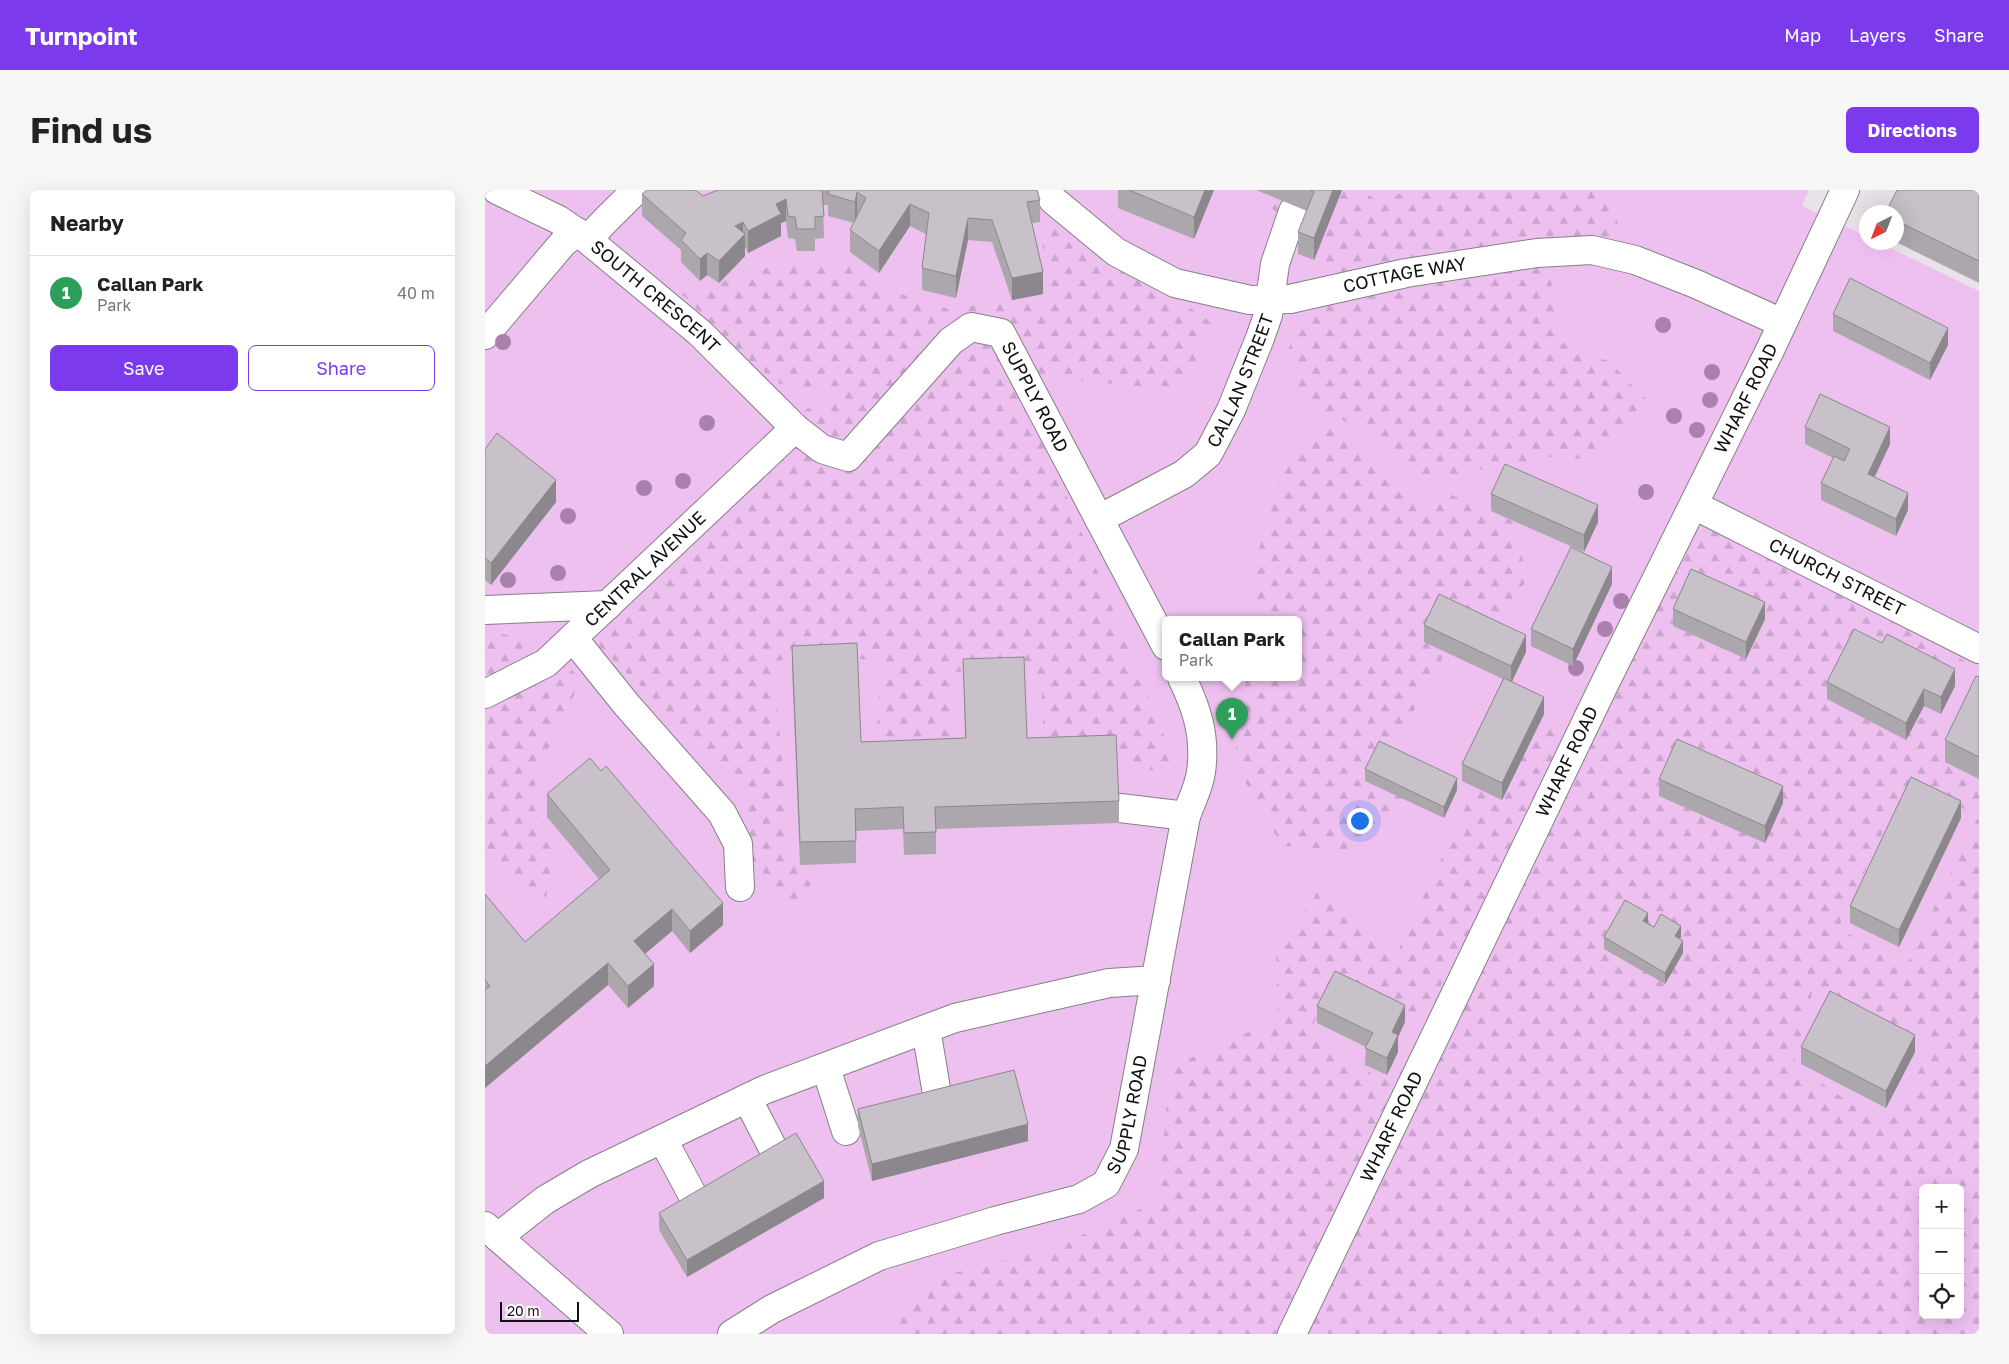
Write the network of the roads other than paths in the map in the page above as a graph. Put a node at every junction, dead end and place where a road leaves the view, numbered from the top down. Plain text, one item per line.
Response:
1 (635, 190) edge
2 (1047, 190) edge
3 (1845, 190) edge
4 (505, 191) edge
5 (1293, 211) dead end
6 (583, 236) junction
7 (1270, 299) junction
8 (1782, 323) junction
9 (485, 335) edge
10 (795, 428) junction
11 (1694, 505) junction
12 (1099, 519) junction
13 (608, 605) junction
14 (485, 610) edge
15 (573, 638) junction
16 (1162, 638) edge
17 (1979, 649) edge
18 (1184, 681) edge
19 (485, 694) edge
20 (1120, 808) edge
21 (1186, 816) junction
22 (740, 887) dead end
23 (1156, 980) junction
24 (926, 1029) junction
25 (826, 1068) junction
26 (747, 1098) junction
27 (939, 1106) edge
28 (846, 1131) dead end
29 (663, 1140) junction
30 (779, 1160) edge
31 (699, 1207) edge
32 (491, 1232) edge
33 (609, 1334) edge
34 (732, 1334) edge
35 (1292, 1334) edge

1 - 6 street
2 - 7 street, COTTAGE WAY
3 - 8 street, WHARF ROAD
4 - 6 street, SOUTH CRESCENT
5 - 7 street, CALLAN STREET
6 - 9 street
6 - 10 street, SOUTH CRESCENT
7 - 8 street, COTTAGE WAY
7 - 12 street, CALLAN STREET
8 - 11 street, WHARF ROAD
10 - 12 street, SUPPLY ROAD
10 - 13 street, CENTRAL AVENUE
11 - 17 street, CHURCH STREET
11 - 35 street, WHARF ROAD
12 - 16 street, SUPPLY ROAD
13 - 14 street
13 - 15 street, CENTRAL AVENUE
15 - 19 street, CENTRAL AVENUE
15 - 22 street
18 - 21 street, SUPPLY ROAD
20 - 21 street
21 - 23 street, SUPPLY ROAD
23 - 24 street
23 - 34 street, SUPPLY ROAD
24 - 25 street
24 - 27 street
25 - 26 street
25 - 28 street
26 - 29 street
26 - 30 street
29 - 31 street
29 - 32 street
32 - 33 street

